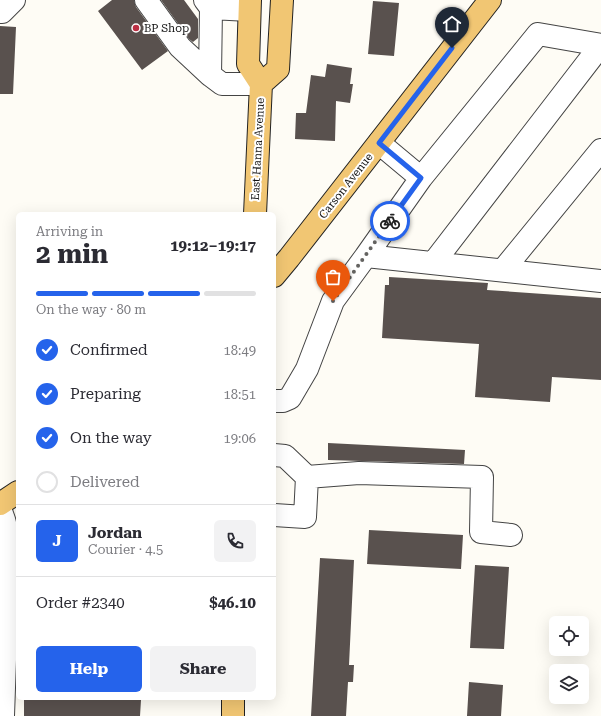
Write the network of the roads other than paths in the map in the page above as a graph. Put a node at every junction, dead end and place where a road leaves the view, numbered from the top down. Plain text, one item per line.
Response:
1 (14, 0) edge
2 (146, 0) edge
3 (282, 0) edge
4 (490, 0) edge
5 (208, 4) edge
6 (249, 5) edge
7 (0, 12) edge
8 (601, 46) edge
9 (210, 75) junction
10 (261, 84) junction
11 (379, 143) junction
12 (601, 150) edge
13 (421, 178) junction
14 (255, 212) edge
15 (366, 256) junction
16 (434, 262) junction
17 (503, 270) junction
18 (276, 274) edge
19 (601, 281) edge
20 (276, 401) edge
21 (276, 455) edge
22 (307, 477) junction
23 (16, 493) edge
24 (0, 504) edge
25 (0, 509) edge
26 (276, 515) edge
27 (511, 536) dead end
28 (233, 700) edge
29 (3, 716) edge
30 (232, 716) edge

1 - 7 lane
2 - 9 lane
3 - 10 main road, East Hanna Avenue
4 - 11 main road, Carson Avenue
5 - 6 lane
5 - 9 lane
6 - 10 main road, East Hanna Avenue
8 - 13 lane
8 - 16 lane
9 - 10 lane
10 - 14 main road, East Hanna Avenue
11 - 13 lane
11 - 18 main road, Carson Avenue
12 - 17 lane
13 - 15 lane
15 - 16 lane
15 - 20 lane
16 - 17 lane
17 - 19 lane
21 - 22 lane
22 - 26 lane
22 - 27 lane
23 - 24 main road
25 - 29 lane
28 - 30 main road

